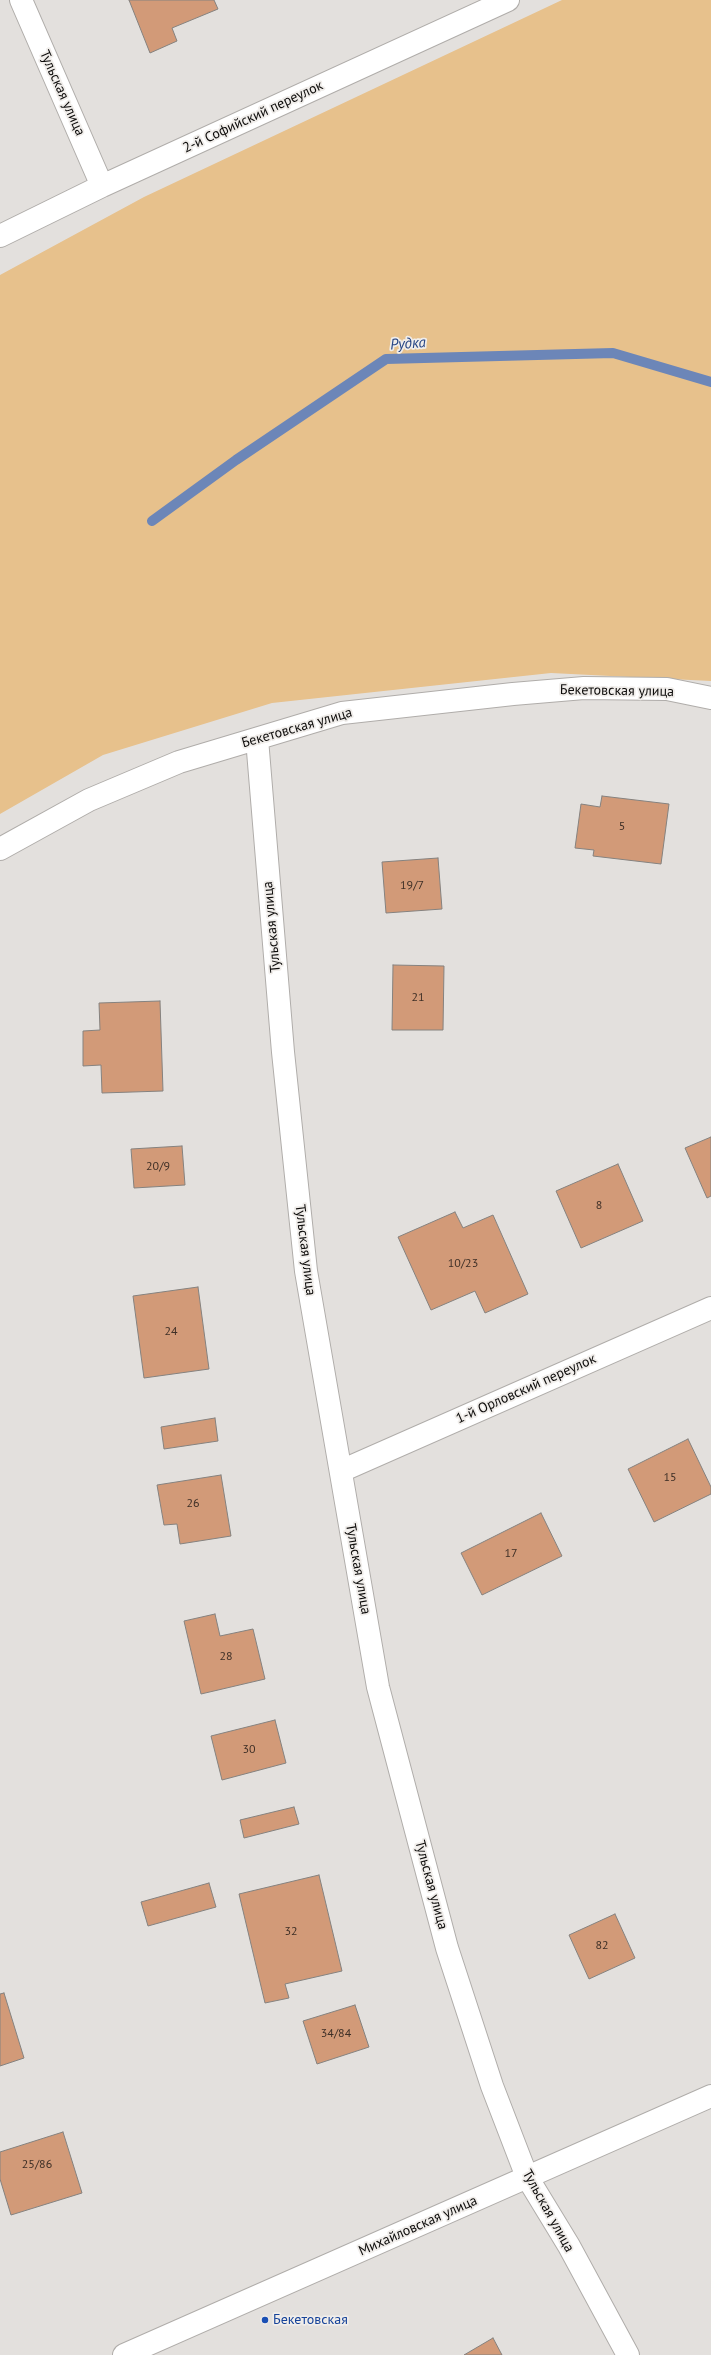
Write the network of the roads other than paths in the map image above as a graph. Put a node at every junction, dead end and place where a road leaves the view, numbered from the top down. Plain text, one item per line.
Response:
1 (21, 0) edge
2 (508, 0) edge
3 (102, 186) junction
4 (0, 236) edge
5 (711, 698) edge
6 (257, 740) junction
7 (0, 849) edge
8 (711, 1308) edge
9 (341, 1471) junction
10 (711, 2096) edge
11 (527, 2177) junction
12 (124, 2355) edge
13 (628, 2355) edge

1 - 3 street, Тульская улица
2 - 3 street, 2-й Софийский переулок
3 - 4 street, 2-й Софийский переулок
5 - 6 street, Бекетовская улица
6 - 7 street, Бекетовская улица
6 - 9 street, Тульская улица
8 - 9 street, 1-й Орловский переулок
9 - 11 street, Тульская улица
10 - 11 street, Михайловская улица
11 - 12 street, Михайловская улица
11 - 13 street, Тульская улица

